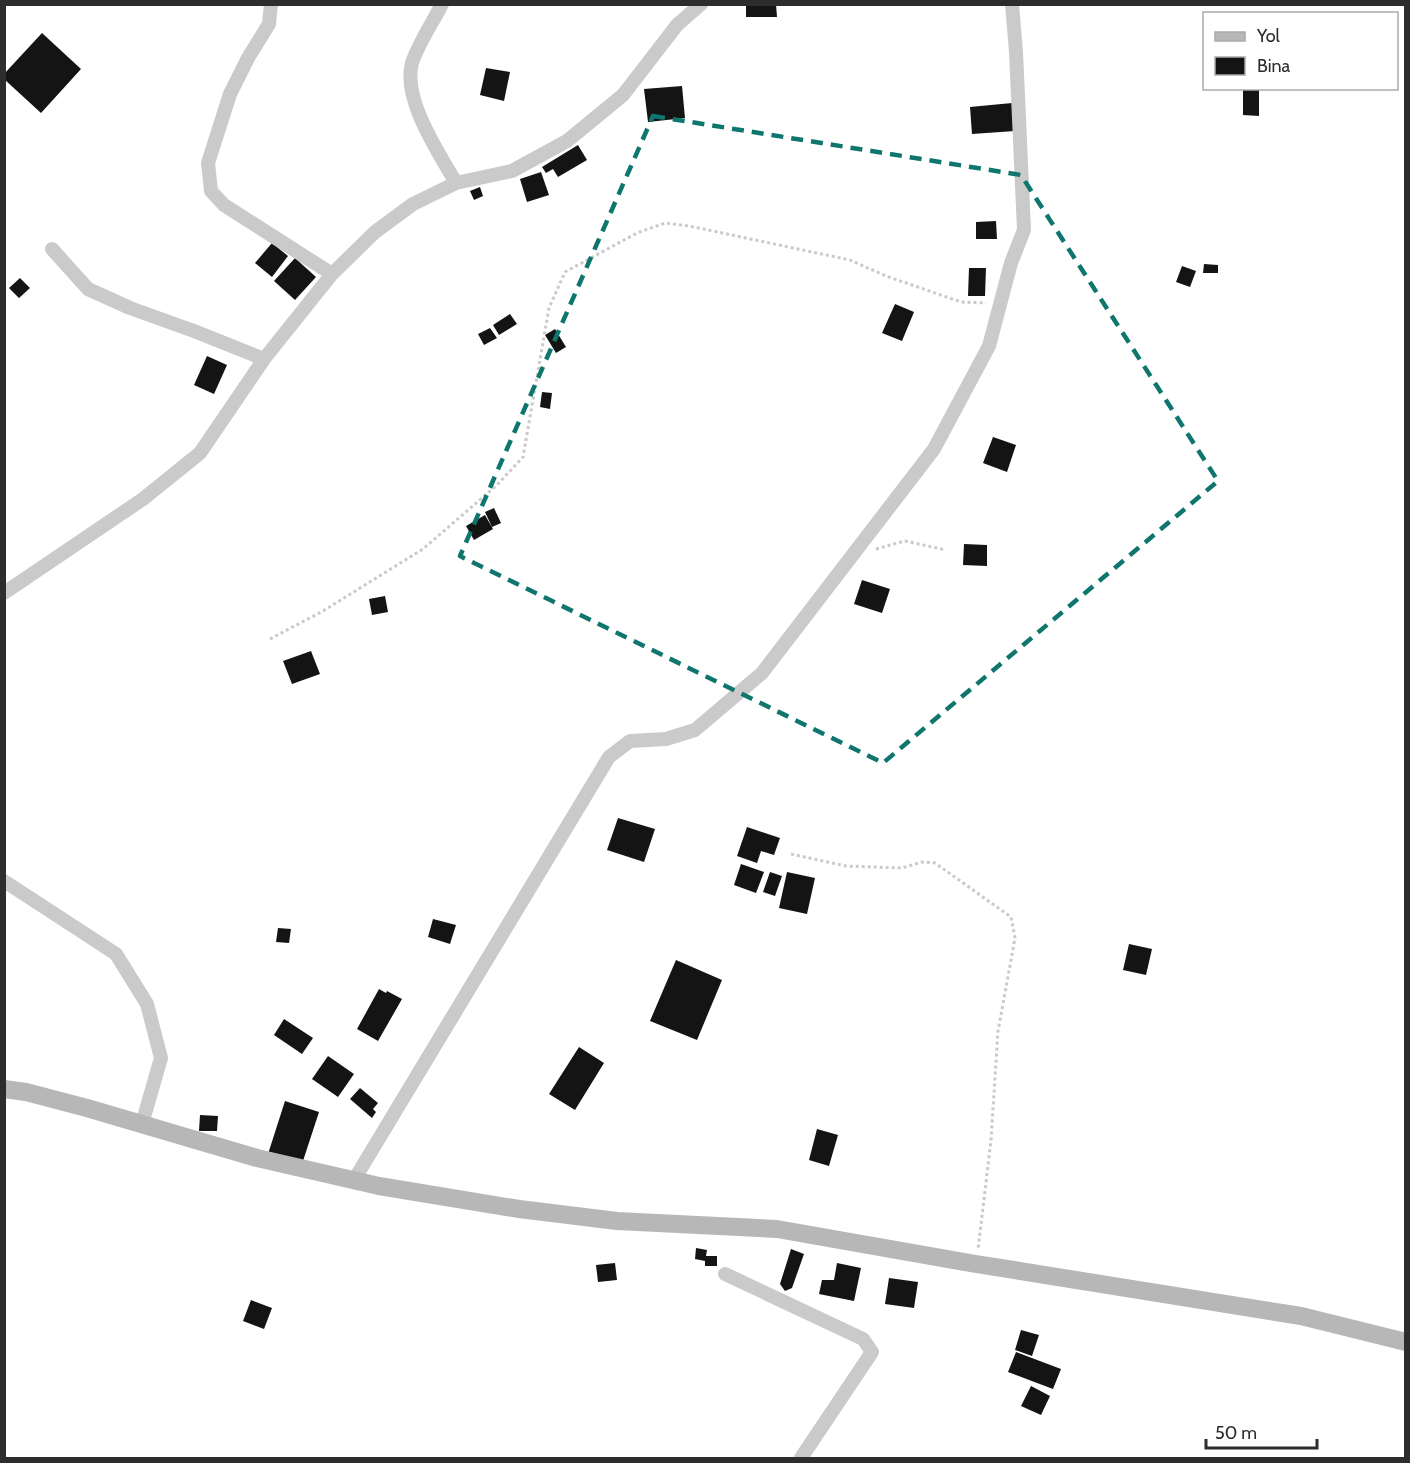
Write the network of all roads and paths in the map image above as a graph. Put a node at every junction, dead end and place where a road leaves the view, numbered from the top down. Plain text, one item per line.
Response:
1 (271, 4) edge
2 (442, 4) edge
3 (701, 4) edge
4 (1012, 4) edge
5 (456, 183) junction
6 (52, 249) dead end
7 (332, 274) junction
8 (1000, 303) junction
9 (264, 359) junction
10 (946, 550) dead end
11 (871, 553) dead end
12 (4, 593) edge
13 (270, 639) dead end
14 (791, 854) dead end
15 (4, 881) edge
16 (4, 1089) edge
17 (142, 1124) junction
18 (354, 1180) junction
19 (976, 1264) junction
20 (725, 1274) dead end
21 (1406, 1342) edge
22 (801, 1458) edge

1 - 7 street
2 - 5 street
3 - 5 street
4 - 8 street
5 - 7 street
6 - 9 street
7 - 9 street
8 - 13 path
8 - 18 street
9 - 12 street
10 - 11 path
14 - 19 path
15 - 17 street
16 - 17 main road
17 - 18 main road
18 - 19 main road
19 - 21 main road
20 - 22 street

